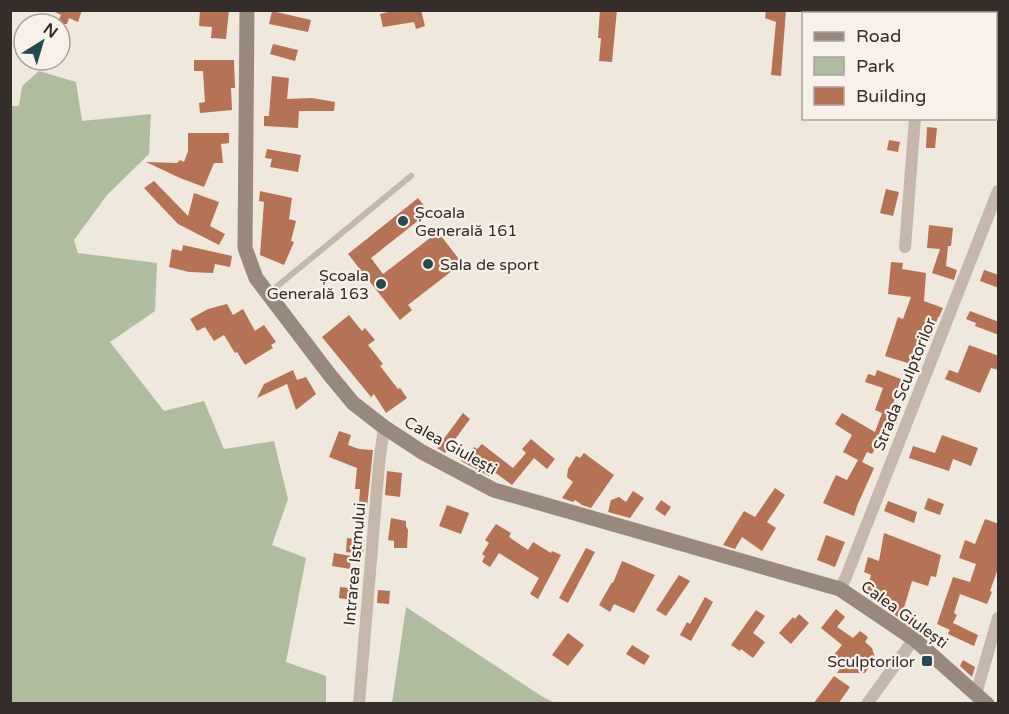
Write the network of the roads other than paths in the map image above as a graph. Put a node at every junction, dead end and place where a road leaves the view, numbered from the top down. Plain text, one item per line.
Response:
1 (246, 10) edge
2 (915, 120) edge
3 (411, 177) dead end
4 (999, 190) edge
5 (905, 247) dead end
6 (268, 294) junction
7 (384, 428) junction
8 (840, 589) junction
9 (999, 618) edge
10 (914, 639) junction
11 (982, 699) edge
12 (359, 704) edge
13 (867, 704) edge

1 - 6 main road, Calea Giulești
2 - 5 street
3 - 6 lane
4 - 8 street, Strada Sculptorilor
6 - 7 main road, Calea Giulești
7 - 8 main road, Calea Giulești
7 - 12 street, Intrarea Istmului
8 - 10 main road, Calea Giulești
9 - 11 street
10 - 11 main road, Calea Giulești
10 - 13 street

